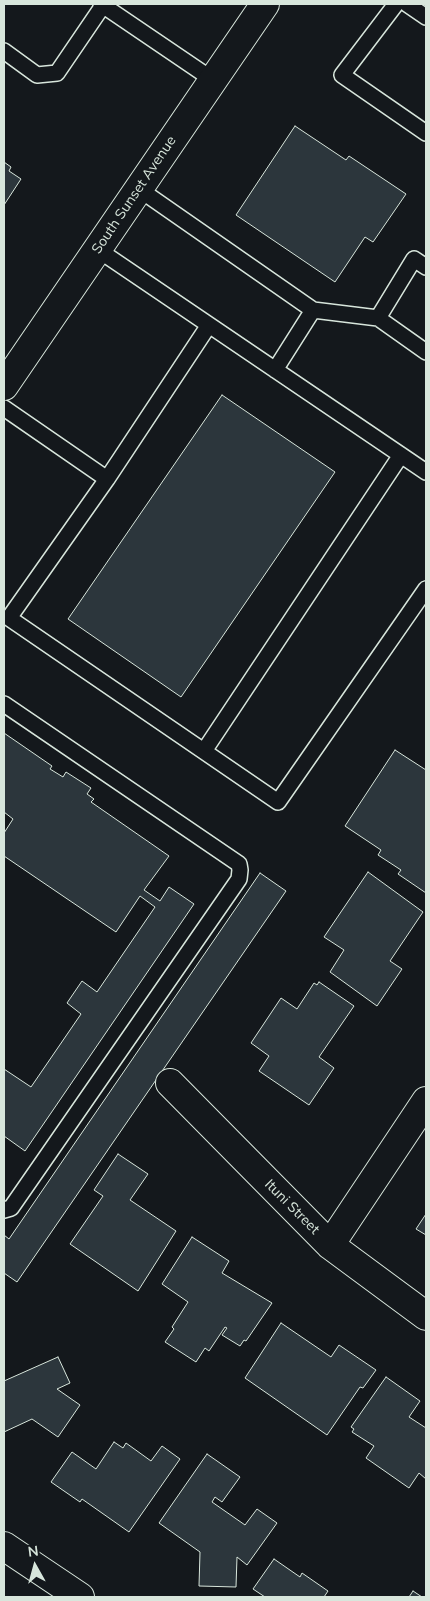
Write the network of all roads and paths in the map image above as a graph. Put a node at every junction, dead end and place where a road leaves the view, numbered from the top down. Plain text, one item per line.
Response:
1 (103, 4) edge
2 (265, 4) edge
3 (396, 4) edge
4 (407, 4) edge
5 (426, 16) edge
6 (4, 51) edge
7 (213, 80) junction
8 (426, 133) edge
9 (139, 189) junction
10 (97, 249) junction
11 (426, 267) edge
12 (313, 310) junction
13 (378, 318) junction
14 (209, 325) junction
15 (426, 352) edge
16 (275, 370) junction
17 (4, 386) edge
18 (4, 408) edge
19 (401, 455) junction
20 (426, 472) edge
21 (107, 479) junction
22 (426, 589) edge
23 (4, 704) edge
24 (204, 751) junction
25 (170, 1084) dead end
26 (426, 1101) edge
27 (4, 1210) edge
28 (330, 1245) junction
29 (426, 1316) edge
30 (4, 1546) edge
31 (80, 1597) edge

1 - 6 lane
1 - 7 lane
2 - 7 street, South Sunset Avenue
3 - 8 lane
4 - 5 lane
7 - 9 street, South Sunset Avenue
9 - 10 street, South Sunset Avenue
9 - 12 lane
10 - 14 lane
10 - 17 street, South Sunset Avenue
11 - 13 lane
12 - 13 lane
12 - 16 lane
13 - 15 lane
14 - 16 lane
14 - 21 lane
16 - 19 lane
18 - 21 lane
19 - 20 lane
19 - 24 lane
21 - 24 lane
22 - 24 lane
23 - 27 lane
25 - 28 street, Ituni Street
26 - 28 street
28 - 29 street, Ituni Street
30 - 31 street

